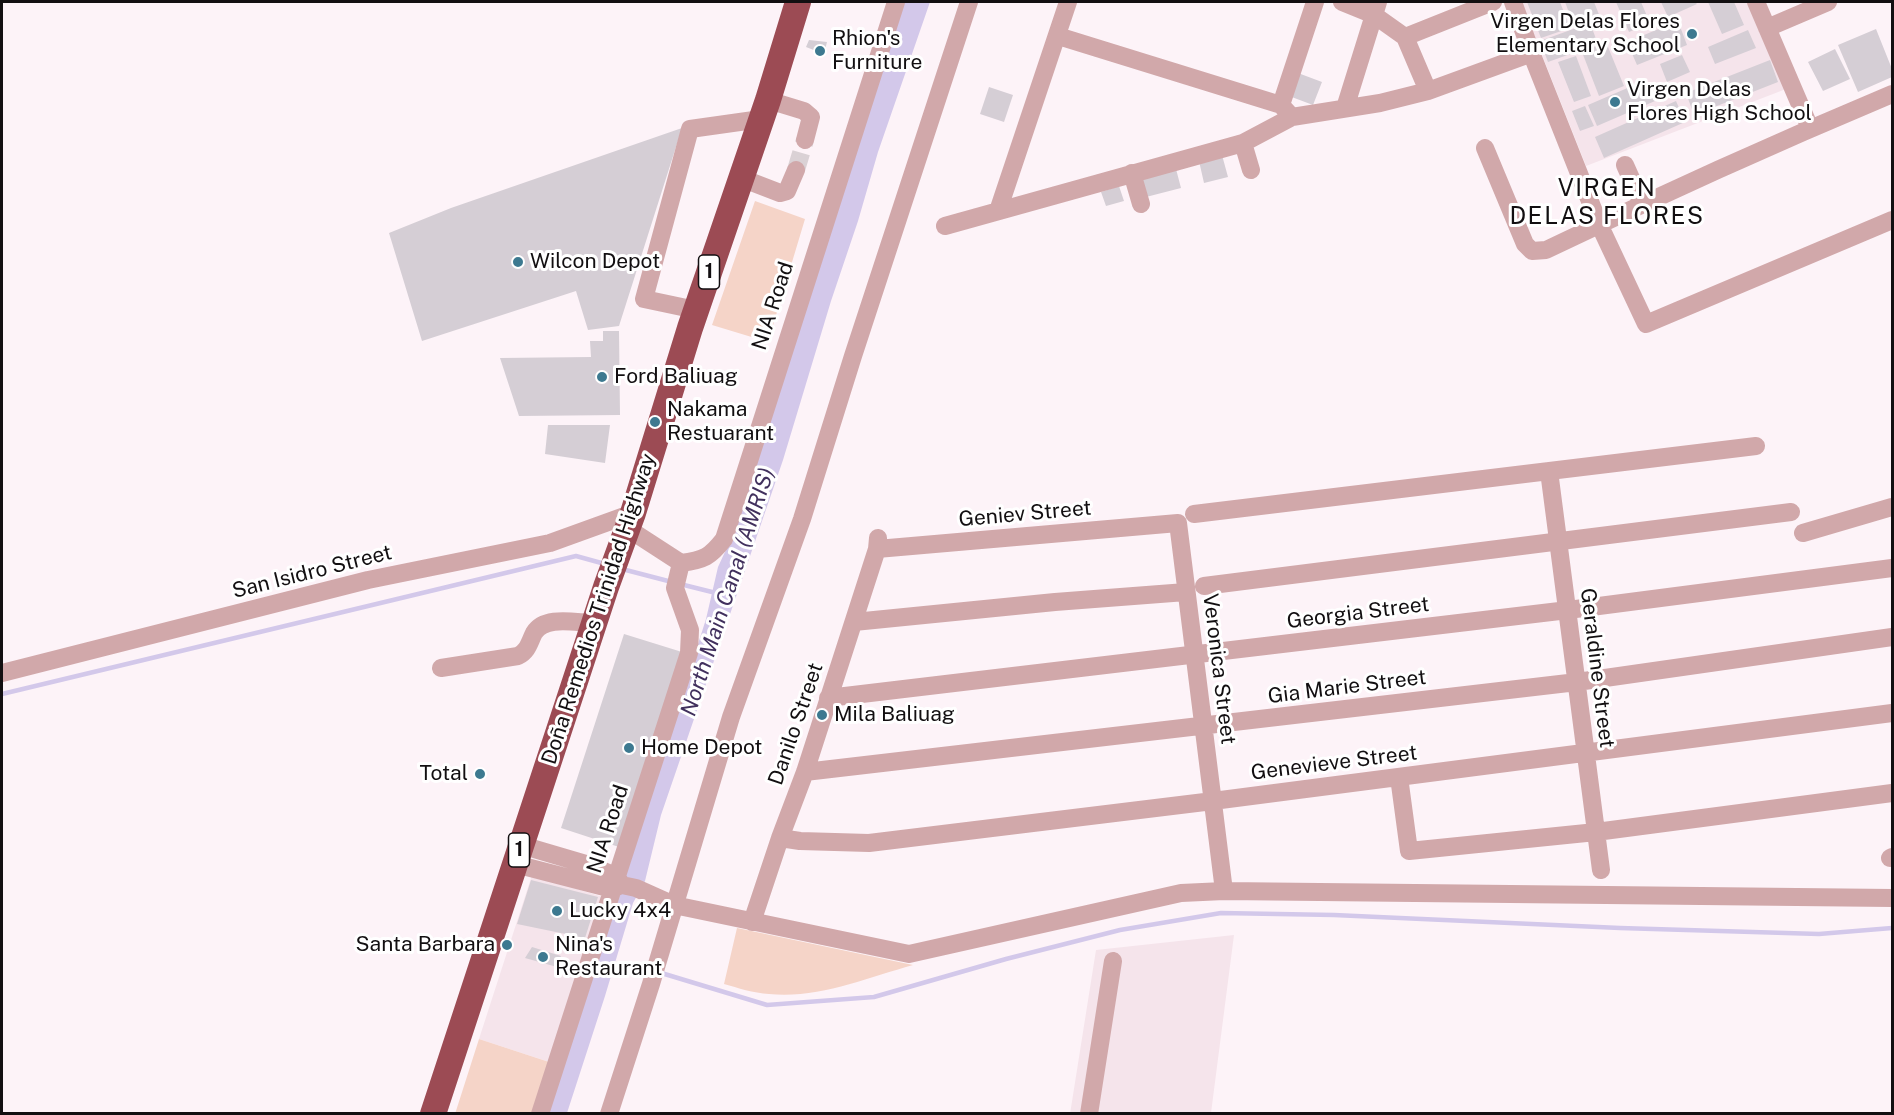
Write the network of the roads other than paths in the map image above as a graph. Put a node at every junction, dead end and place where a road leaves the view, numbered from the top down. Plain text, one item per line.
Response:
1 (798, 2) edge
2 (896, 2) edge
3 (969, 2) edge
4 (1068, 2) edge
5 (1315, 2) edge
6 (1342, 2) edge
7 (1493, 2) edge
8 (1514, 2) edge
9 (1756, 2) edge
10 (1828, 2) edge
11 (1376, 8) edge
12 (1767, 28) junction
13 (1058, 36) junction
14 (1405, 37) junction
15 (1532, 53) junction
16 (1428, 91) junction
17 (1893, 94) edge
18 (1345, 108) junction
19 (764, 110) junction
20 (1286, 111) junction
21 (1810, 128) junction
22 (805, 140) tunnel mouth
23 (1243, 143) junction
24 (1485, 148) dead end
25 (1625, 165) dead end
26 (796, 170) tunnel mouth
27 (1251, 170) dead end
28 (1132, 173) junction
29 (741, 178) junction
30 (1642, 203) junction
31 (1141, 204) dead end
32 (998, 211) junction
33 (1893, 220) edge
34 (1599, 224) junction
35 (945, 226) dead end
36 (696, 310) junction
37 (1756, 446) dead end
38 (1549, 471) junction
39 (1893, 507) edge
40 (1791, 512) dead end
41 (1194, 514) dead end
42 (1178, 523) joint
43 (627, 528) junction
44 (1803, 533) dead end
45 (1558, 541) junction
46 (877, 544) joint
47 (1893, 568) edge
48 (678, 576) junction
49 (1195, 589) junction
50 (1568, 610) junction
51 (854, 622) junction
52 (594, 623) junction
53 (1893, 637) edge
54 (1195, 656) junction
55 (441, 668) dead end
56 (2, 673) edge
57 (1577, 681) junction
58 (828, 698) junction
59 (1893, 713) edge
60 (1204, 727) junction
61 (1586, 752) junction
62 (805, 772) junction
63 (1399, 777) junction
64 (1893, 793) edge
65 (1213, 801) junction
66 (1596, 832) junction
67 (780, 838) junction
68 (518, 854) junction
69 (1600, 870) dead end
70 (622, 885) junction
71 (1224, 891) junction
72 (1893, 898) edge
73 (674, 905) junction
74 (752, 922) junction
75 (1113, 961) dead end
76 (433, 1113) edge
77 (540, 1113) edge
78 (609, 1113) edge
79 (1089, 1113) edge

1 - 19 highway, Doña Remedios Trinidad Highway / 1
2 - 48 street, NIA Road
3 - 73 street
4 - 13 street
5 - 20 street
6 - 11 street
7 - 14 street
8 - 15 street
9 - 12 street
10 - 12 street
11 - 14 street
11 - 18 street
12 - 21 street
13 - 20 street
13 - 32 street
14 - 16 street
15 - 16 street
15 - 34 street
16 - 18 street
17 - 21 street
18 - 20 street
19 - 22 street
19 - 29 highway, Doña Remedios Trinidad Highway / 1
19 - 36 street
20 - 23 street
21 - 30 street
23 - 27 street
23 - 28 street
24 - 34 street
25 - 30 street
26 - 29 street
28 - 31 street
28 - 32 street
29 - 36 highway, Doña Remedios Trinidad Highway / 1
30 - 34 street
32 - 35 street
33 - 34 street
36 - 43 highway, Doña Remedios Trinidad Highway / 1
37 - 38 street
38 - 41 street
38 - 45 street, Geraldine Street
39 - 44 street
40 - 45 street
42 - 46 street, Geniev Street
42 - 49 street, Veronica Street
43 - 48 street
43 - 52 highway, Doña Remedios Trinidad Highway / 1
43 - 56 street, San Isidro Street
45 - 49 street
45 - 50 street, Geraldine Street
46 - 51 street, Danilo Street
47 - 50 street, Georgia Street
48 - 70 street, NIA Road
49 - 51 street
49 - 54 street, Veronica Street
50 - 54 street, Georgia Street
50 - 57 street, Geraldine Street
51 - 58 street, Danilo Street
52 - 55 street
52 - 68 highway, Doña Remedios Trinidad Highway / 1
53 - 57 street, Gia Marie Street
54 - 58 street, Georgia Street
54 - 60 street, Veronica Street
57 - 60 street, Gia Marie Street
57 - 61 street, Geraldine Street
58 - 62 street, Danilo Street
59 - 61 street, Genevieve Street
60 - 62 street, Gia Marie Street
60 - 65 street, Veronica Street
61 - 63 street, Genevieve Street
61 - 66 street, Geraldine Street
62 - 67 street, Danilo Street
63 - 65 street, Genevieve Street
63 - 66 street
64 - 66 street
65 - 67 street, Genevieve Street
65 - 71 street, Veronica Street
66 - 69 street, Geraldine Street
67 - 74 street, Danilo Street
68 - 70 street
68 - 76 highway, Doña Remedios Trinidad Highway / 1
70 - 73 street
70 - 77 street, NIA Road
71 - 72 street
71 - 74 street
73 - 74 street
73 - 78 street
75 - 79 street

